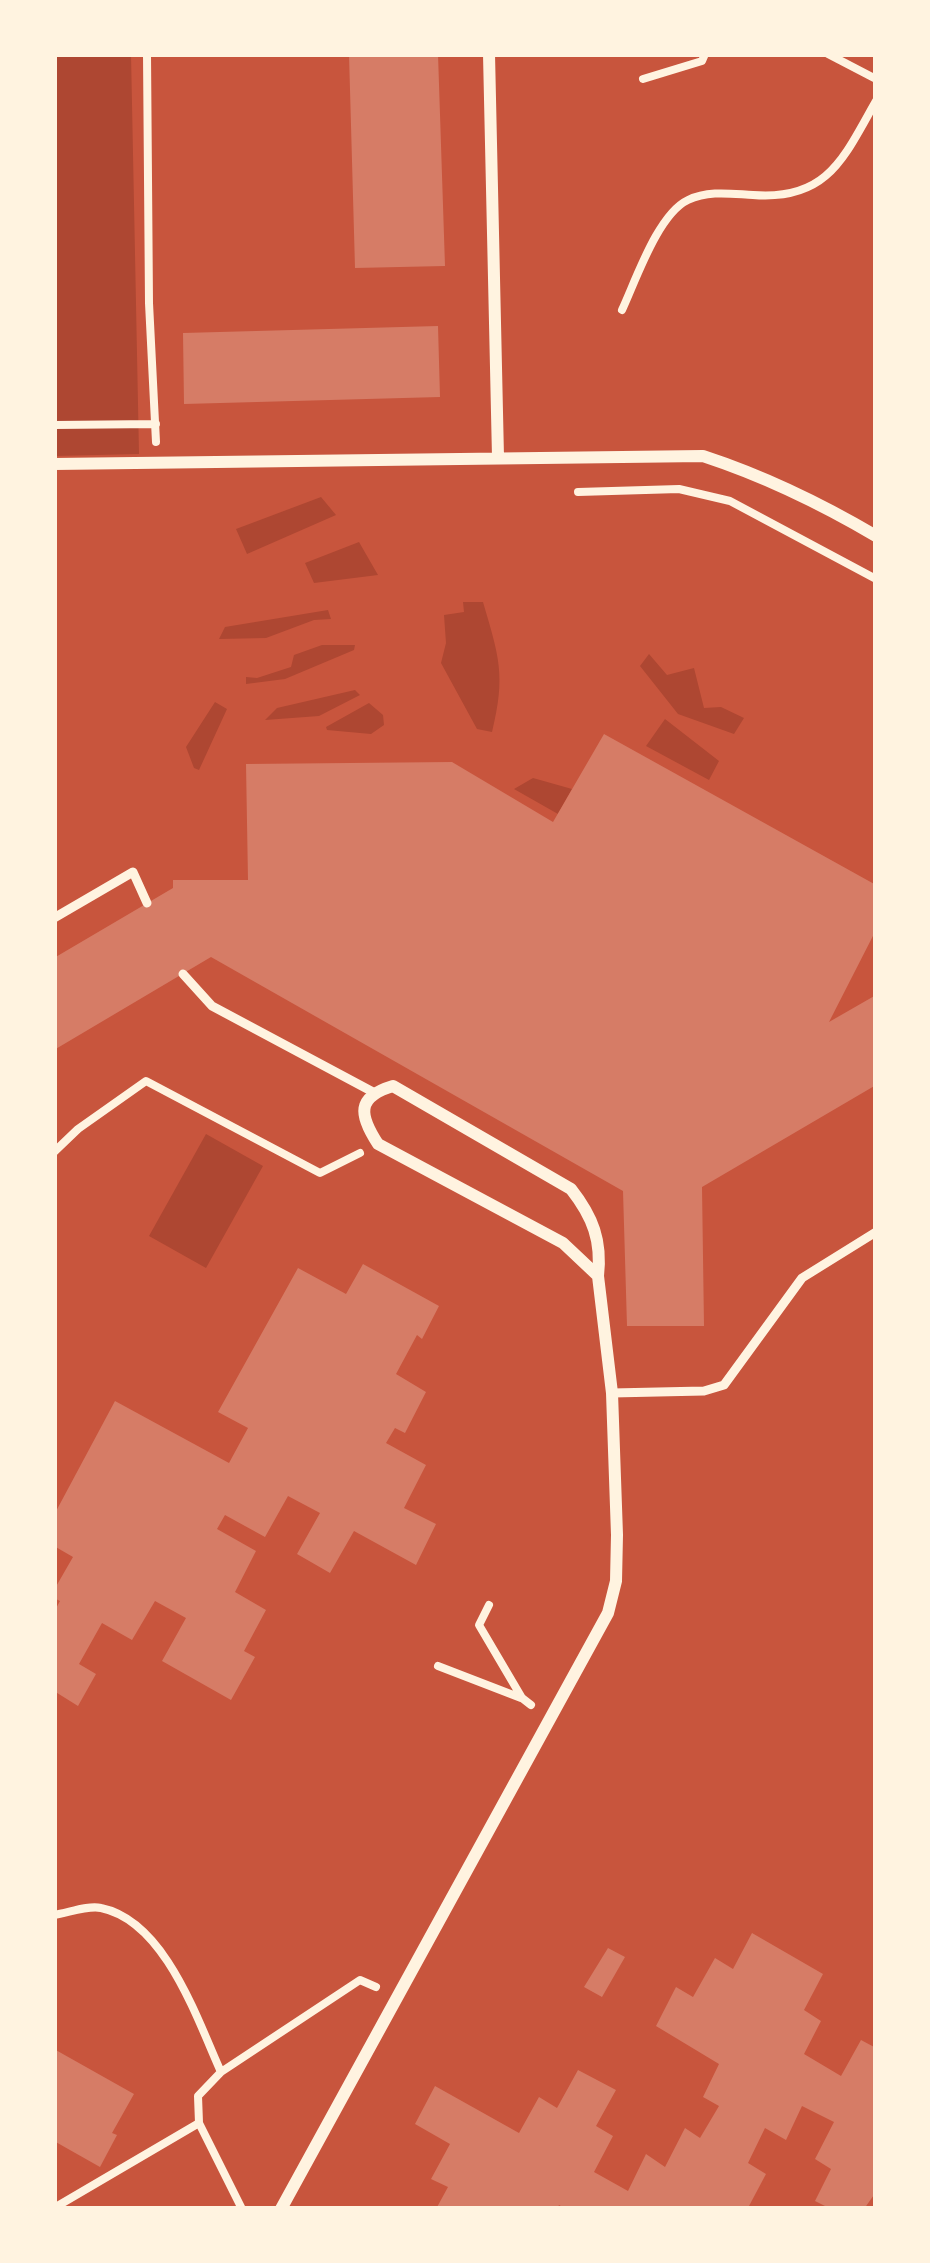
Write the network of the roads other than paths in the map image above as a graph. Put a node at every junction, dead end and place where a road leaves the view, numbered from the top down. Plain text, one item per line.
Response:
1 (489, 54) edge
2 (498, 457) junction
3 (54, 464) edge
4 (876, 536) edge
5 (147, 903) dead end
6 (54, 919) edge
7 (183, 974) dead end
8 (374, 1092) junction
9 (876, 1232) edge
10 (598, 1276) junction
11 (612, 1393) junction
12 (281, 2209) edge

1 - 2 street
2 - 3 street
2 - 4 street
5 - 6 lane
7 - 8 lane
8 - 10 street
8 - 10 street
9 - 11 lane
10 - 11 street
11 - 12 street

